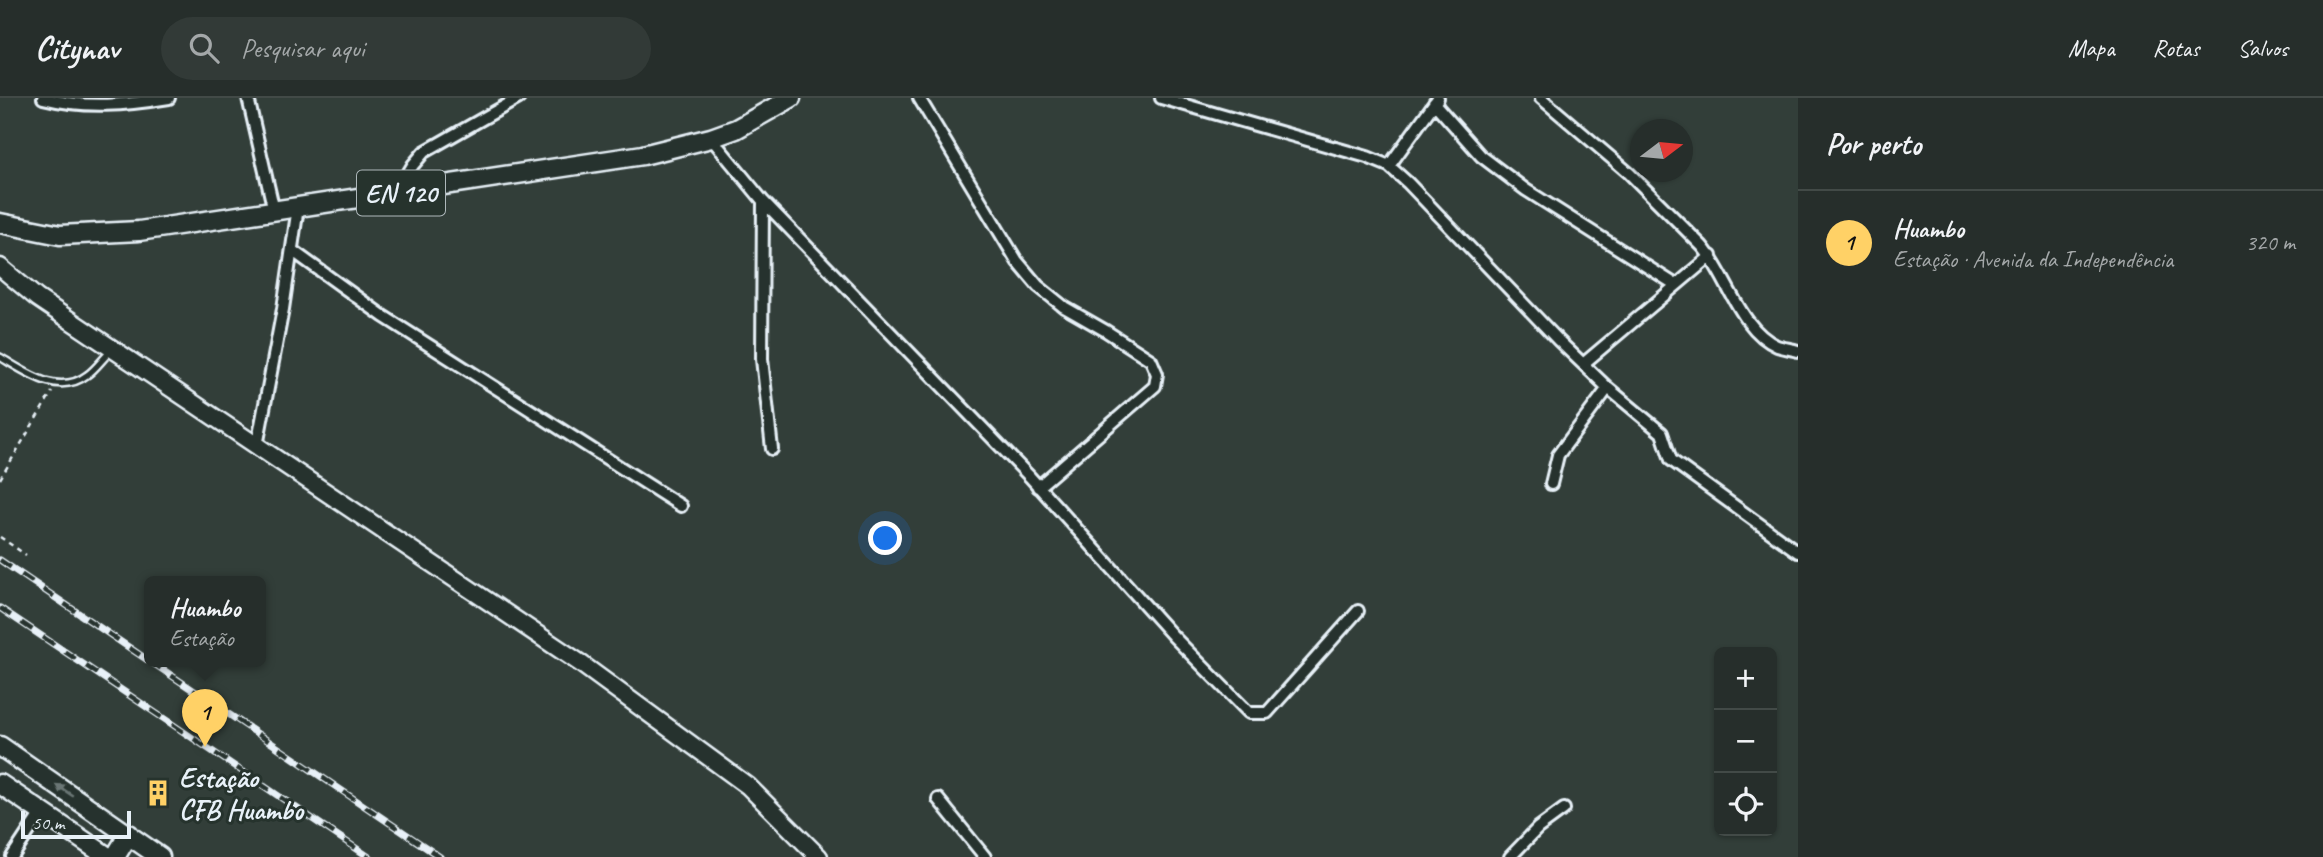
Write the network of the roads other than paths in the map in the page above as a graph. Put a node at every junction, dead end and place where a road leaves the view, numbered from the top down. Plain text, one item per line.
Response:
1 (43, 98) edge
2 (169, 98) edge
3 (248, 98) edge
4 (519, 98) edge
5 (791, 98) edge
6 (919, 98) edge
7 (1541, 98) edge
8 (1168, 99) edge
9 (1436, 100) edge
10 (711, 138) junction
11 (1389, 166) junction
12 (396, 193) junction
13 (763, 201) junction
14 (298, 207) junction
15 (274, 211) junction
16 (0, 223) edge
17 (293, 251) junction
18 (1711, 256) junction
19 (0, 267) edge
20 (1676, 285) junction
21 (113, 348) junction
22 (1798, 351) edge
23 (0, 357) edge
24 (1583, 364) junction
25 (1608, 388) junction
26 (257, 446) junction
27 (772, 449) dead end
28 (1550, 484) dead end
29 (1038, 487) junction
30 (681, 506) dead end
31 (1798, 552) edge
32 (1358, 611) dead end
33 (0, 746) edge
34 (0, 784) edge
35 (938, 799) dead end
36 (1564, 809) dead end
37 (41, 813) junction
38 (129, 834) junction
39 (12, 857) edge
40 (108, 857) edge
41 (115, 857) edge
42 (160, 857) edge
43 (819, 857) edge
44 (985, 857) edge
45 (1510, 857) edge

1 - 2 street
3 - 15 street
4 - 12 street
5 - 10 main road, EN 120
6 - 29 street
7 - 18 street
8 - 11 street
9 - 11 street
9 - 20 street
10 - 12 main road, EN 120
10 - 13 street
11 - 24 street
12 - 14 main road, EN 120
13 - 27 street
13 - 29 street
14 - 15 main road, EN 120
14 - 17 street
15 - 16 main road, EN 120
17 - 26 street
17 - 30 street
18 - 20 street
18 - 22 street
19 - 21 street
20 - 24 street
21 - 23 lane
21 - 26 street
24 - 25 street
25 - 28 street
25 - 31 street
26 - 43 street
29 - 32 street
38 -> 33 main road
34 - 37 main road
35 - 44 street
36 - 45 street
37 - 39 street
37 - 40 main road
38 - 41 main road
38 - 42 main road

